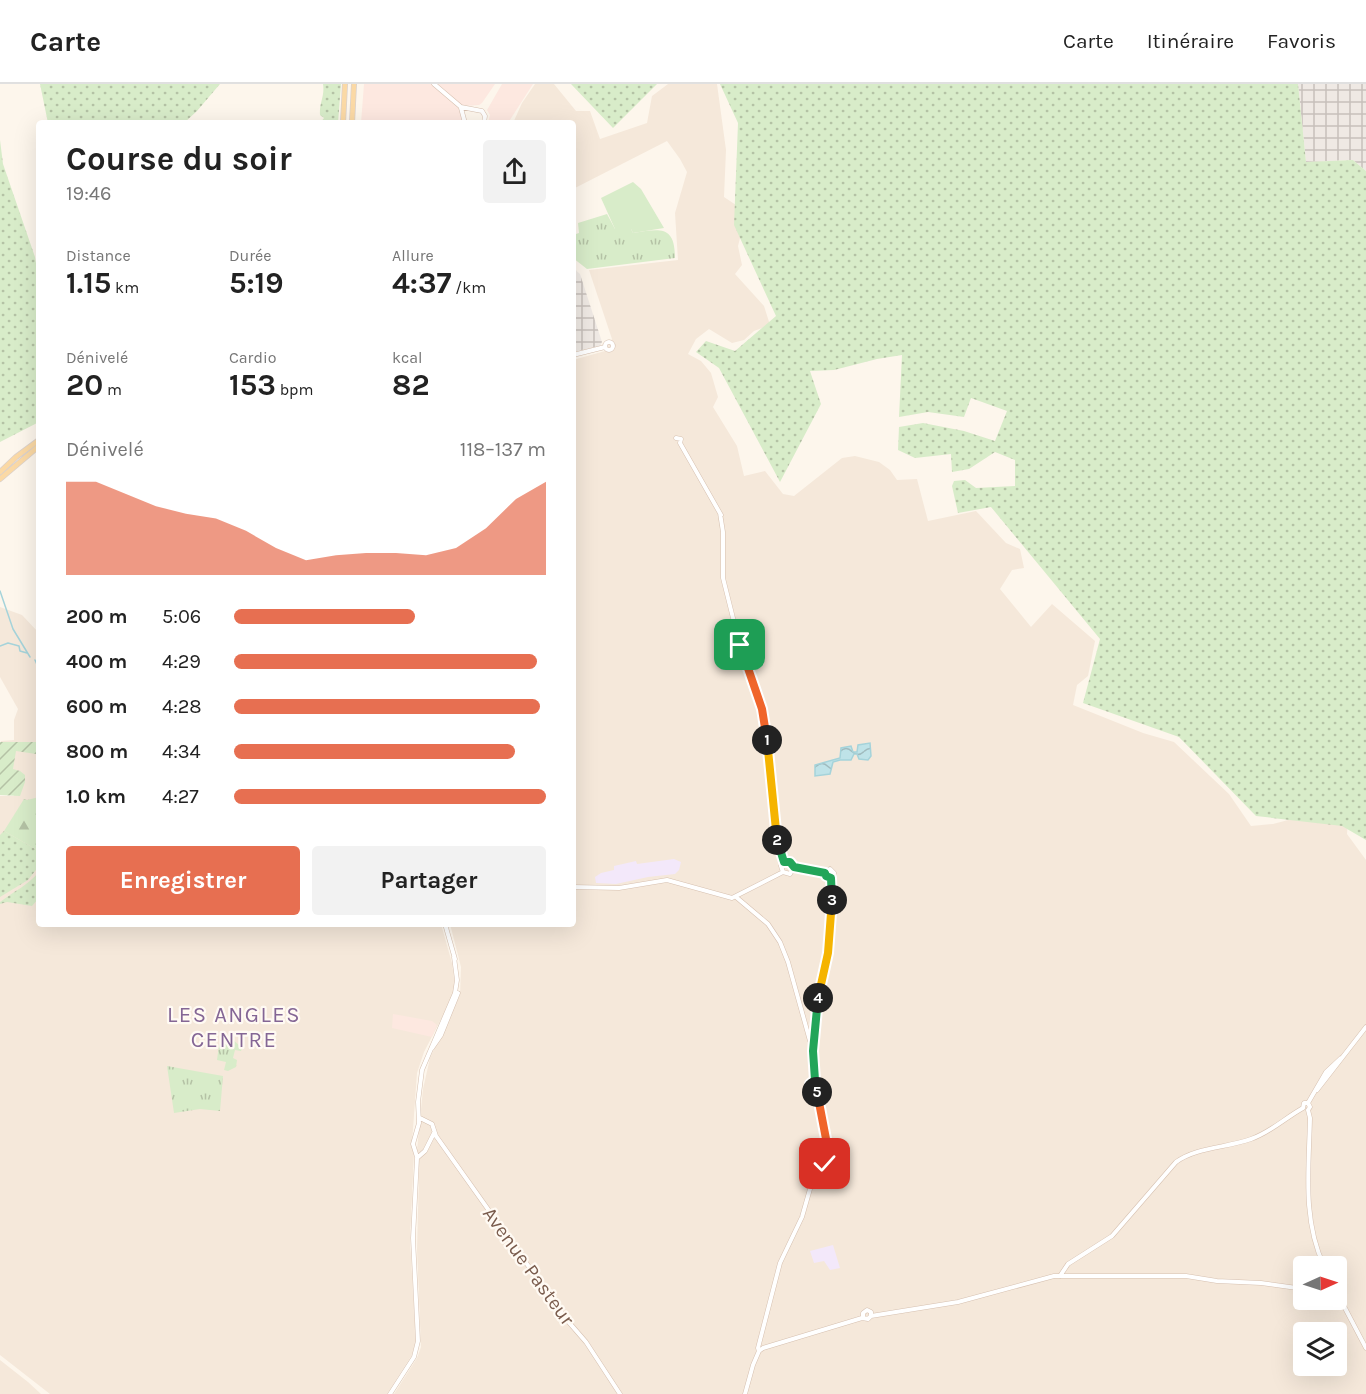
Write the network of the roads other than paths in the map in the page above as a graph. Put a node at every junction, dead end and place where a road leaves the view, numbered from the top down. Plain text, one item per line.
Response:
1 (345, 84) edge
2 (354, 84) edge
3 (434, 84) edge
4 (461, 107) junction
5 (470, 110) junction
6 (465, 116) junction
7 (343, 120) edge
8 (352, 120) edge
9 (465, 120) edge
10 (484, 120) edge
11 (605, 347) dead end
12 (576, 354) edge
13 (36, 442) edge
14 (680, 443) dead end
15 (36, 449) edge
16 (0, 472) edge
17 (0, 479) edge
18 (784, 862) junction
19 (794, 867) junction
20 (783, 872) junction
21 (825, 873) junction
22 (831, 878) junction
23 (576, 887) edge
24 (736, 897) junction
25 (446, 927) edge
26 (807, 1027) junction
27 (1366, 1027) edge
28 (814, 1032) junction
29 (814, 1042) junction
30 (1308, 1103) junction
31 (1303, 1108) junction
32 (1308, 1110) junction
33 (420, 1118) junction
34 (425, 1122) junction
35 (418, 1126) junction
36 (434, 1132) junction
37 (439, 1139) junction
38 (431, 1140) junction
39 (415, 1151) junction
40 (422, 1153) junction
41 (417, 1158) junction
42 (825, 1164) dead end
43 (822, 1168) dead end
44 (1320, 1256) edge
45 (1060, 1276) junction
46 (1293, 1287) edge
47 (1345, 1310) edge
48 (871, 1316) junction
49 (863, 1317) junction
50 (1366, 1348) edge
51 (761, 1349) junction
52 (390, 1394) edge
53 (620, 1394) edge
54 (745, 1394) edge

1 - 7 main road
2 - 8 main road
3 - 4 street
4 - 5 street
4 - 6 street
5 - 6 street
5 - 10 street
6 - 9 street
11 - 12 street
13 - 16 main road
14 - 18 street
15 - 17 main road
18 - 19 street
18 - 20 street
19 - 20 street
19 - 21 street
20 - 24 street
21 - 22 street
21 - 22 street
22 - 28 street
23 - 24 street
24 - 26 street
25 - 33 street
26 - 28 street
26 - 29 street
27 - 30 street
28 - 29 street
29 - 42 street
30 - 31 street
30 - 32 street
31 - 32 street
31 - 45 street
32 - 44 street
33 - 34 street, Avenue Pasteur
33 - 35 street
34 - 35 street
34 - 36 street, Avenue Pasteur
35 - 39 street
36 - 37 street, Avenue Pasteur
36 - 38 street
37 - 38 street
37 - 53 street, Avenue Pasteur
38 - 40 street
39 - 40 street
39 - 41 street
40 - 41 street
41 - 52 street
43 - 51 street
45 - 46 street
45 - 48 street
47 - 50 street
48 - 49 street
48 - 49 street
49 - 51 street
51 - 54 street

